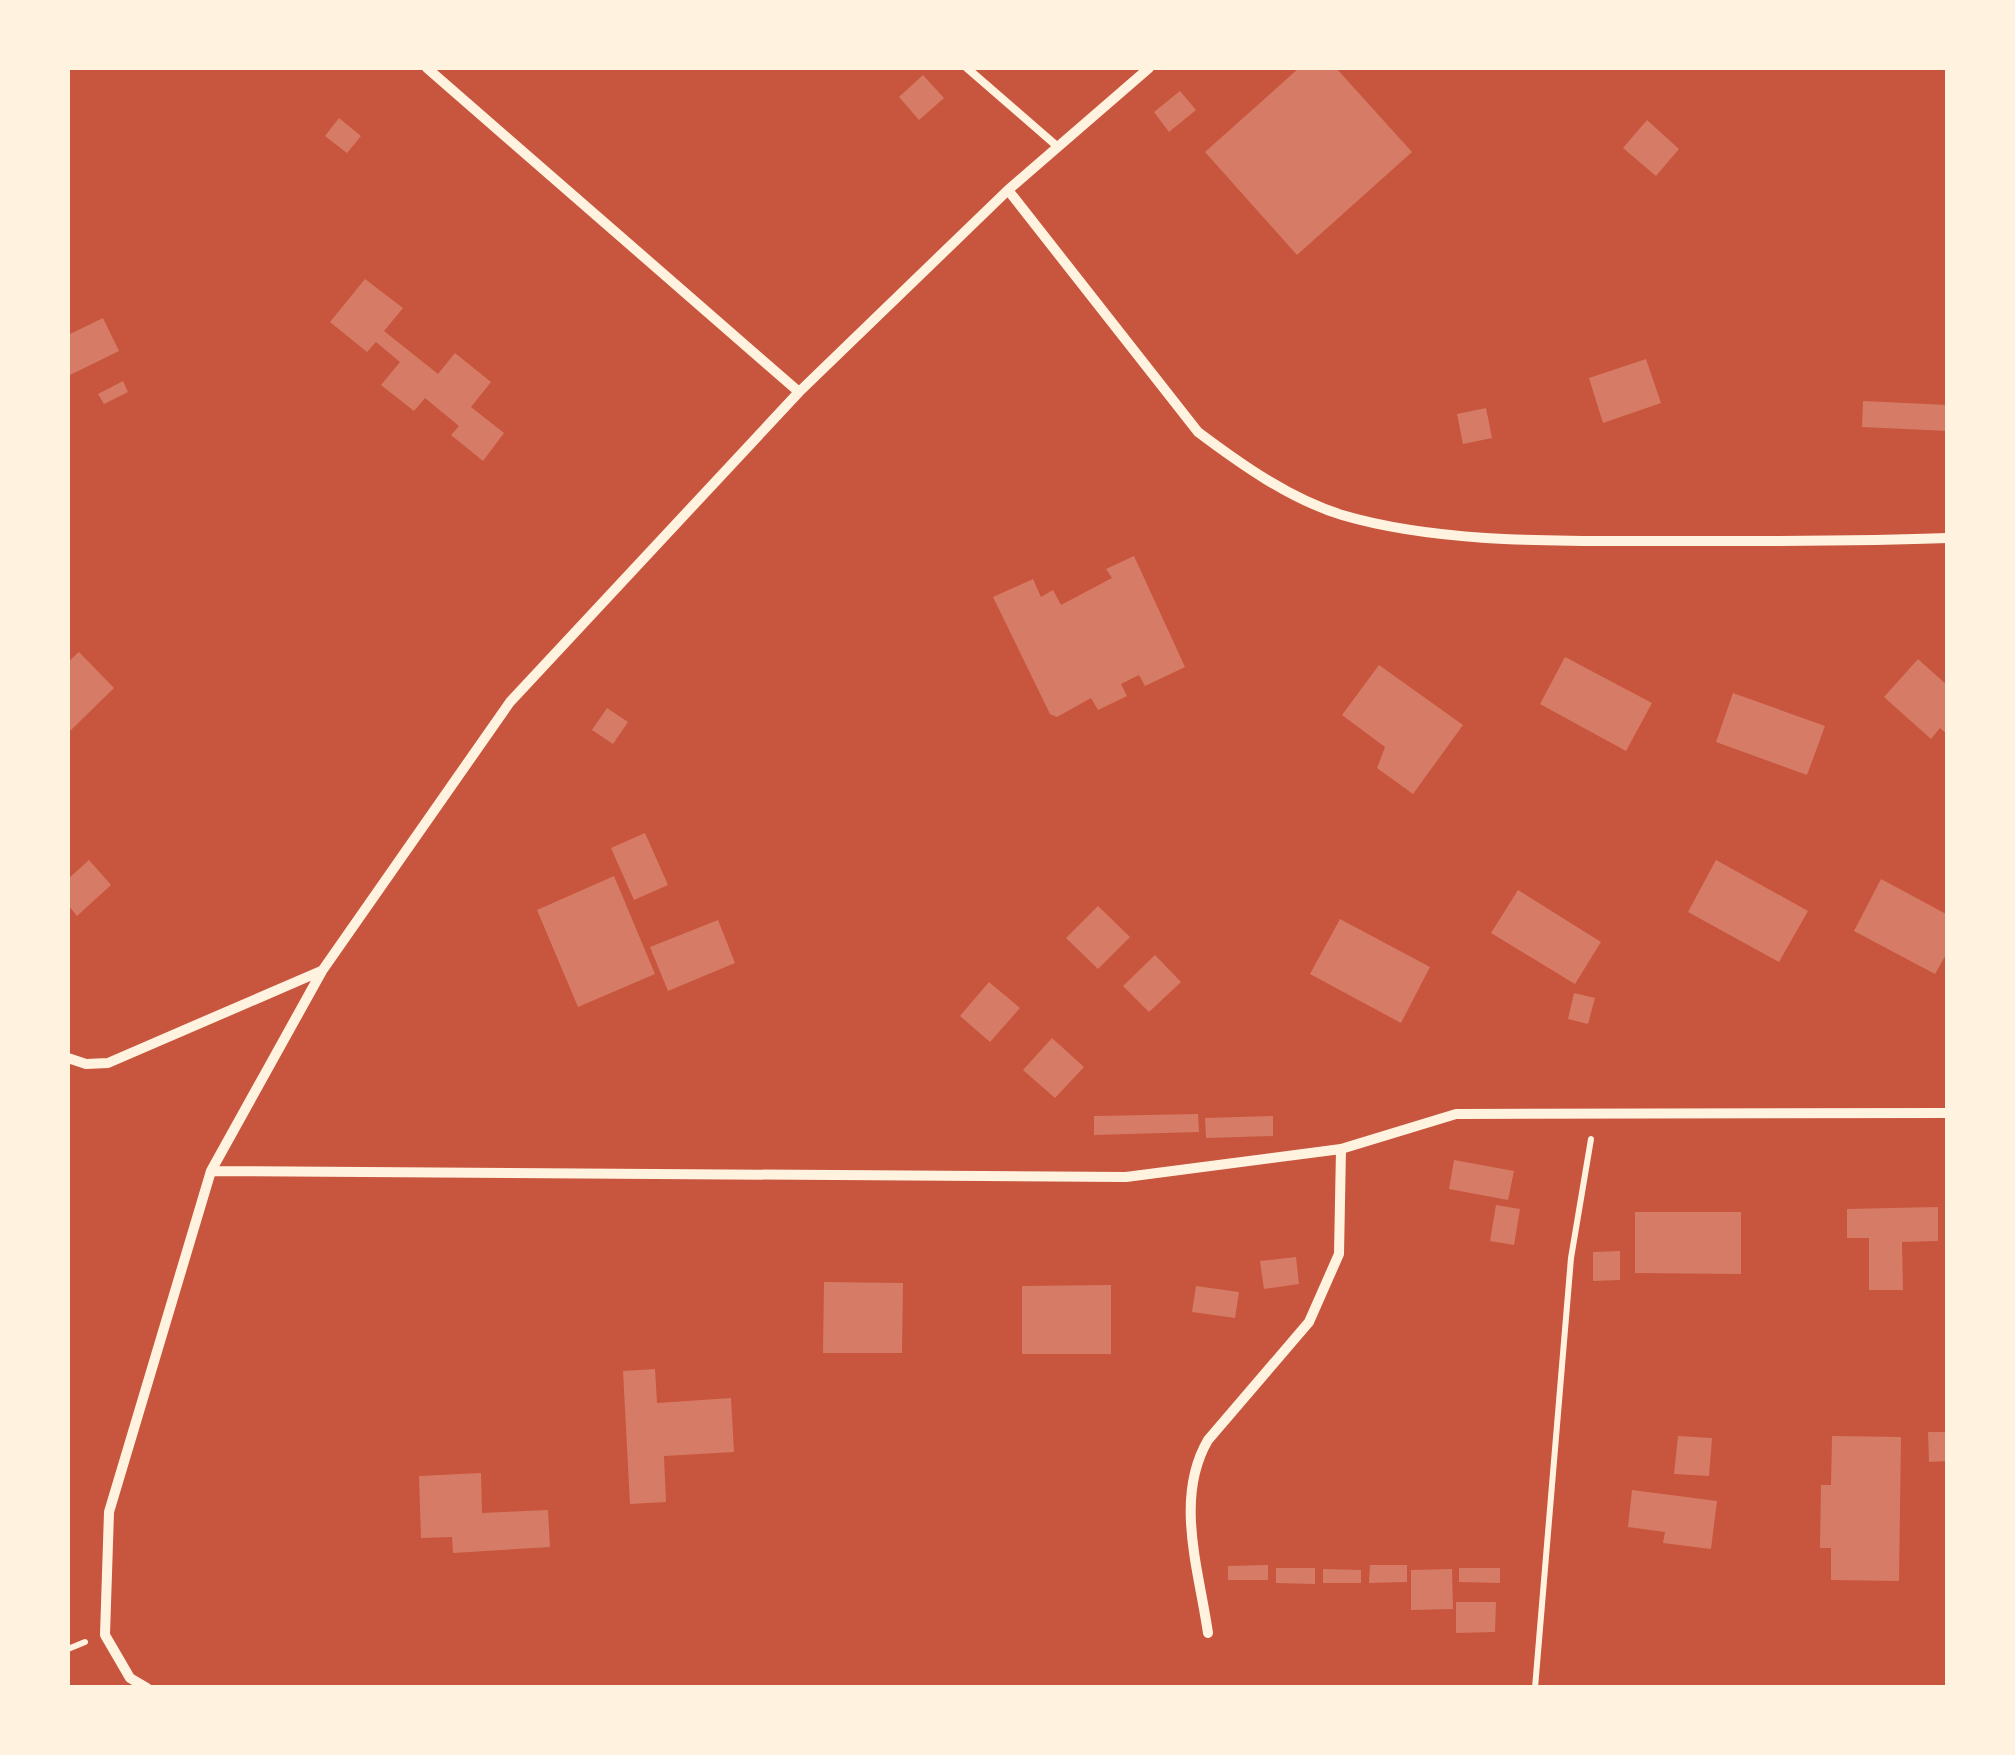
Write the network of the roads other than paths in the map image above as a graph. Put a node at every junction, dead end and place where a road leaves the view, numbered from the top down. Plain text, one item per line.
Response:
1 (427, 68) edge
2 (967, 68) edge
3 (1150, 68) edge
4 (1058, 147) junction
5 (1008, 190) junction
6 (799, 392) junction
7 (1948, 538) edge
8 (322, 971) junction
9 (68, 1058) edge
10 (1948, 1113) edge
11 (1341, 1149) junction
12 (210, 1171) junction
13 (1208, 1633) dead end
14 (147, 1688) edge

1 - 6 street
2 - 4 lane
3 - 4 street
4 - 5 street
5 - 6 street
5 - 7 street
6 - 8 street
8 - 9 street
8 - 12 street
10 - 11 street
11 - 12 street
11 - 13 street
12 - 14 street

